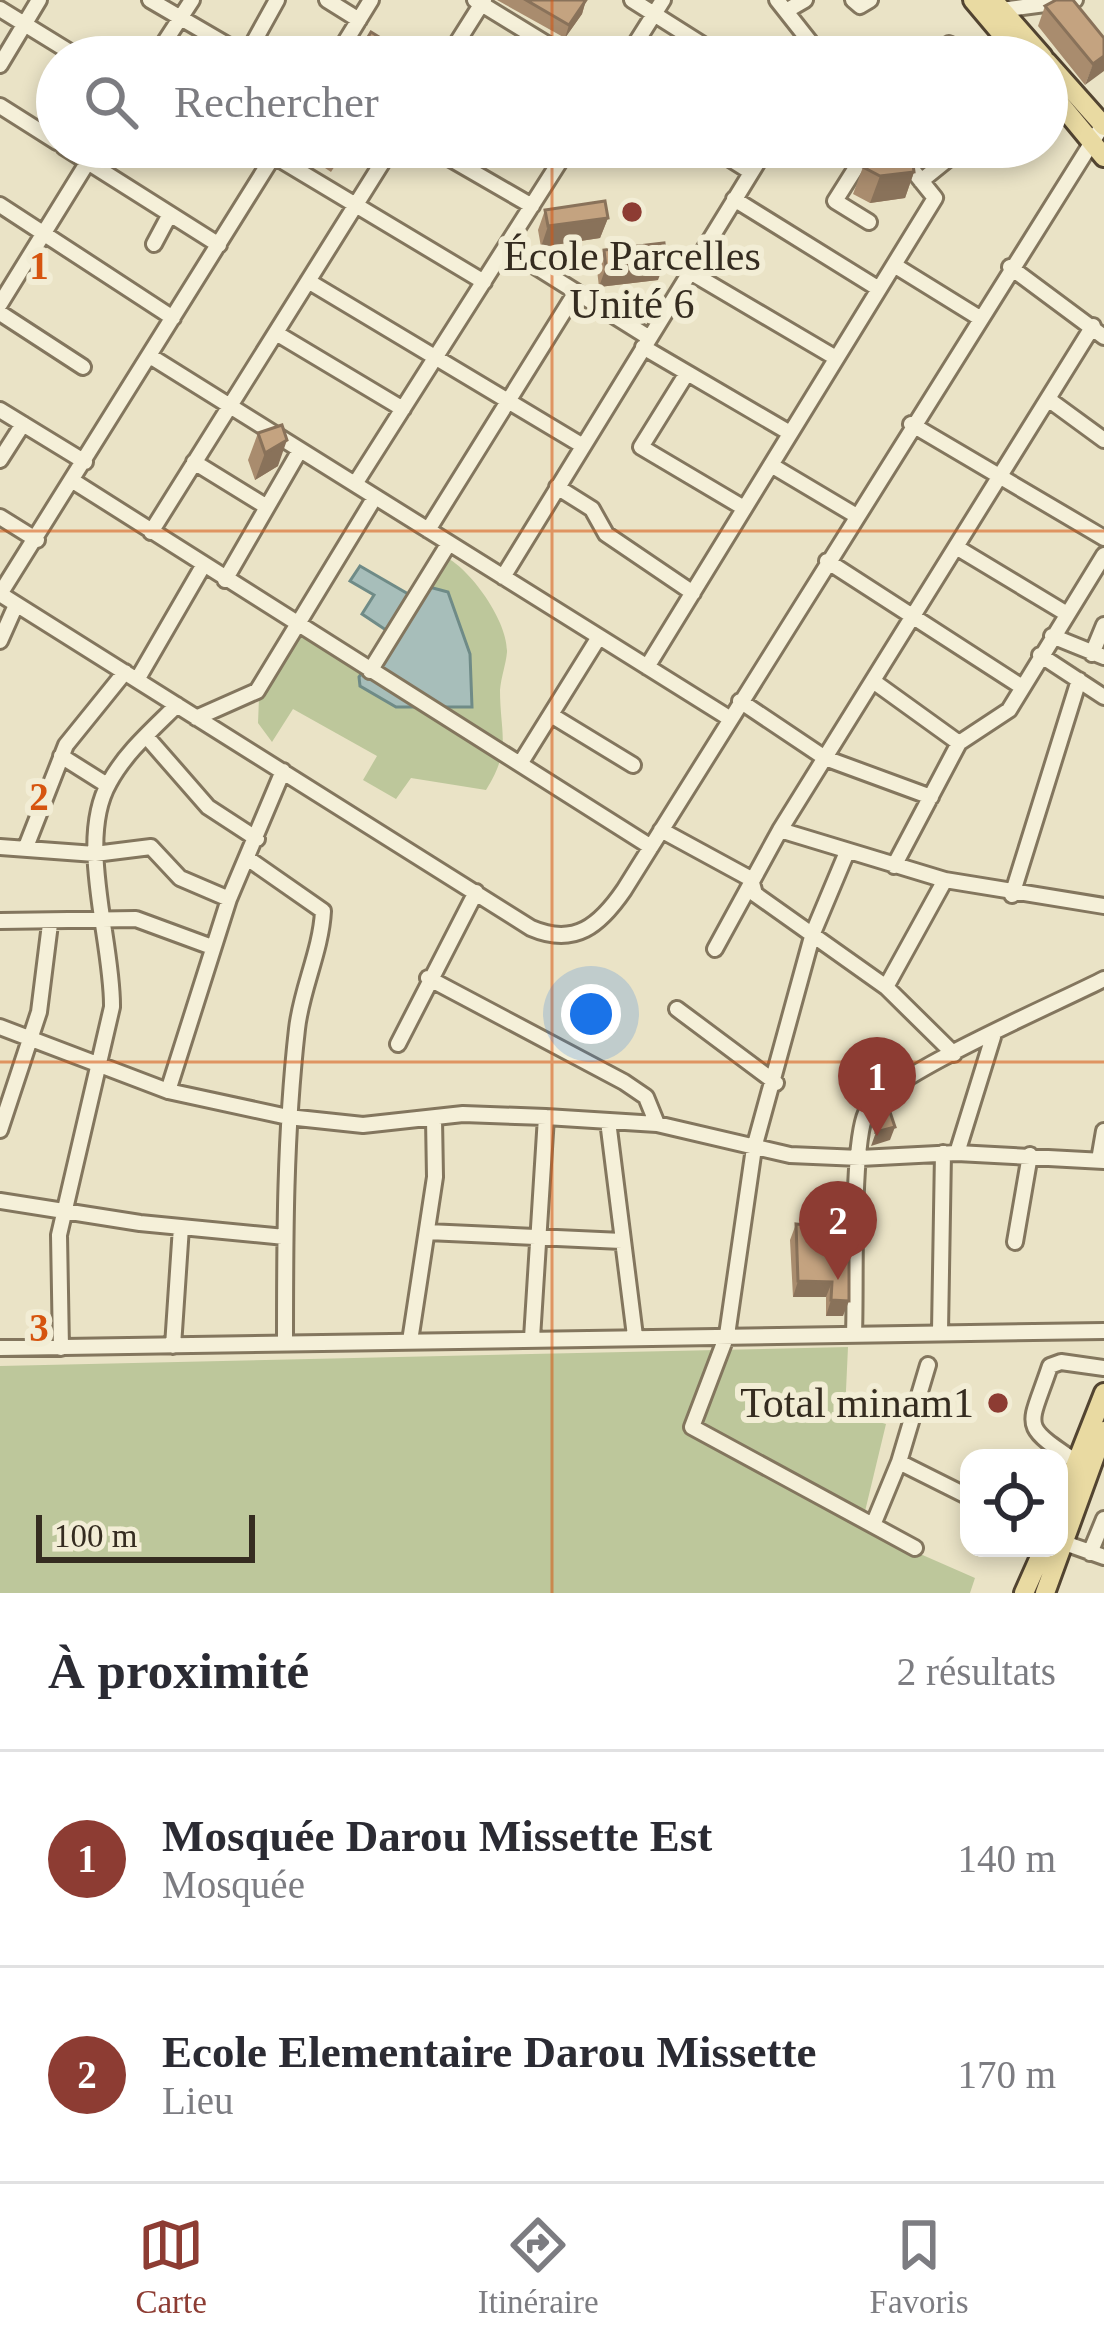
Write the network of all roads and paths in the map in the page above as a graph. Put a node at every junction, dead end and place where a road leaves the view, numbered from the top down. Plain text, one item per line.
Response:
1 (40, 0) edge
2 (150, 0) edge
3 (192, 0) edge
4 (277, 0) edge
5 (327, 0) edge
6 (371, 0) edge
7 (632, 0) edge
8 (663, 0) edge
9 (805, 0) edge
10 (853, 0) edge
11 (870, 0) edge
12 (973, 0) edge
13 (1075, 0) edge
14 (480, 2) edge
15 (997, 5) edge
16 (782, 6) edge
17 (0, 9) edge
18 (654, 14) junction
19 (182, 17) junction
20 (359, 20) junction
21 (25, 24) junction
22 (44, 36) edge
23 (169, 36) edge
24 (213, 36) edge
25 (257, 36) edge
26 (349, 36) edge
27 (460, 36) edge
28 (534, 36) edge
29 (640, 36) edge
30 (689, 36) edge
31 (806, 36) edge
32 (1003, 36) edge
33 (1025, 36) edge
34 (0, 64) edge
35 (1068, 90) edge
36 (0, 106) edge
37 (1068, 106) edge
38 (36, 129) edge
39 (1102, 135) edge
40 (84, 168) edge
41 (97, 168) edge
42 (266, 168) edge
43 (301, 168) edge
44 (379, 168) edge
45 (466, 168) edge
46 (556, 168) edge
47 (745, 168) edge
48 (754, 168) edge
49 (856, 168) edge
50 (910, 168) edge
51 (938, 168) edge
52 (751, 172) junction
53 (921, 182) junction
54 (734, 200) junction
55 (0, 205) edge
56 (356, 205) junction
57 (532, 206) junction
58 (170, 214) junction
59 (868, 222) dead end
60 (43, 234) junction
61 (154, 244) dead end
62 (219, 245) junction
63 (506, 248) junction
64 (893, 265) junction
65 (1010, 267) junction
66 (690, 272) junction
67 (308, 281) junction
68 (484, 282) junction
69 (879, 289) junction
70 (576, 292) junction
71 (0, 305) edge
72 (978, 317) junction
73 (173, 318) junction
74 (1098, 332) edge
75 (276, 333) junction
76 (645, 342) junction
77 (150, 356) junction
78 (435, 358) junction
79 (836, 358) junction
80 (82, 368) dead end
81 (687, 373) junction
82 (1048, 399) junction
83 (508, 401) junction
84 (230, 406) junction
85 (403, 409) junction
86 (0, 410) edge
87 (23, 424) junction
88 (911, 424) junction
89 (790, 434) junction
90 (1104, 440) edge
91 (583, 446) junction
92 (300, 450) junction
93 (0, 460) edge
94 (85, 462) junction
95 (194, 462) junction
96 (771, 465) junction
97 (1000, 477) junction
98 (73, 481) junction
99 (355, 484) junction
100 (557, 487) junction
101 (375, 497) junction
102 (267, 507) junction
103 (744, 508) junction
104 (855, 515) junction
105 (0, 517) edge
106 (428, 530) junction
107 (151, 532) junction
108 (1104, 538) edge
109 (37, 540) junction
110 (449, 543) junction
111 (956, 548) junction
112 (1104, 555) edge
113 (827, 561) junction
114 (203, 566) junction
115 (503, 577) junction
116 (225, 580) junction
117 (693, 592) junction
118 (0, 595) edge
119 (16, 605) junction
120 (1066, 614) junction
121 (913, 616) junction
122 (1104, 626) edge
123 (299, 629) junction
124 (1052, 636) junction
125 (599, 637) junction
126 (0, 641) edge
127 (1040, 655) junction
128 (1098, 655) edge
129 (647, 667) junction
130 (370, 671) junction
131 (131, 676) junction
132 (1079, 680) junction
133 (873, 681) junction
134 (1022, 687) junction
135 (1104, 698) edge
136 (740, 701) junction
137 (177, 705) junction
138 (550, 715) junction
139 (196, 718) junction
140 (729, 718) junction
141 (146, 736) junction
142 (959, 743) junction
143 (61, 755) junction
144 (825, 758) junction
145 (520, 764) junction
146 (633, 766) dead end
147 (283, 771) junction
148 (107, 785) junction
149 (931, 796) junction
150 (661, 830) junction
151 (781, 830) junction
152 (256, 839) junction
153 (26, 847) junction
154 (651, 847) junction
155 (0, 848) edge
156 (847, 852) junction
157 (95, 854) junction
158 (247, 858) junction
159 (894, 866) junction
160 (751, 879) junction
161 (945, 880) junction
162 (476, 892) junction
163 (1012, 895) junction
164 (229, 899) junction
165 (1104, 906) edge
166 (0, 921) edge
167 (104, 921) junction
168 (50, 924) junction
169 (813, 933) junction
170 (212, 947) junction
171 (715, 949) dead end
172 (428, 978) junction
173 (1104, 979) edge
174 (886, 987) junction
175 (677, 1009) dead end
176 (0, 1028) edge
177 (993, 1036) junction
178 (28, 1038) junction
179 (398, 1044) dead end
180 (954, 1054) junction
181 (101, 1066) junction
182 (776, 1084) junction
183 (168, 1091) junction
184 (288, 1117) junction
185 (546, 1118) junction
186 (434, 1119) junction
187 (608, 1121) junction
188 (657, 1124) junction
189 (0, 1128) edge
190 (1104, 1130) edge
191 (754, 1148) junction
192 (950, 1153) junction
193 (1030, 1155) junction
194 (860, 1158) junction
195 (1101, 1161) edge
196 (0, 1201) edge
197 (64, 1213) junction
198 (181, 1227) junction
199 (427, 1232) junction
200 (285, 1237) junction
201 (537, 1240) junction
202 (622, 1241) junction
203 (1015, 1242) dead end
204 (940, 1331) junction
205 (1104, 1331) edge
206 (854, 1333) junction
207 (727, 1335) junction
208 (635, 1336) junction
209 (532, 1338) junction
210 (410, 1341) junction
211 (285, 1343) junction
212 (173, 1346) junction
213 (0, 1348) edge
214 (61, 1348) junction
215 (928, 1365) dead end
216 (1104, 1369) edge
217 (1104, 1393) edge
218 (1104, 1431) edge
219 (1075, 1461) junction
220 (899, 1462) junction
221 (1068, 1481) edge
222 (960, 1492) edge
223 (1104, 1519) edge
224 (872, 1525) junction
225 (1068, 1526) edge
226 (1068, 1544) edge
227 (915, 1548) dead end
228 (1097, 1555) edge
229 (1040, 1557) edge
230 (1057, 1557) edge
231 (1024, 1593) edge
232 (1045, 1593) edge

1 - 21 street
2 - 19 street
3 - 19 street
4 - 25 street
5 - 20 street
6 - 20 street
7 - 18 street
8 - 18 street
9 - 16 street
10 - 11 street
12 - 32 main road
13 - 15 street
14 - 27 street
14 - 28 street
15 - 33 main road
16 - 31 street
17 - 21 street
18 - 29 street
18 - 30 street
19 - 23 street
19 - 24 street
20 - 26 street
21 - 22 street
21 - 34 street
35 - 39 main road
36 - 38 street
37 - 39 main road
39 - 65 street
40 - 60 street
41 - 58 street
42 - 62 street
43 - 56 street
44 - 56 street
45 - 57 street
46 - 57 street
47 - 52 street
48 - 52 street
49 - 59 street
50 - 53 street
51 - 53 street
52 - 54 street
53 - 64 street
54 - 66 street
54 - 69 street
55 - 60 street
56 - 67 street
56 - 68 street
57 - 63 street
58 - 61 street
58 - 62 street
60 - 71 street
60 - 73 street
62 - 73 street
63 - 68 street
63 - 70 street
64 - 69 street
64 - 72 street
65 - 72 street
65 - 74 street
66 - 76 street
66 - 79 street
67 - 75 street
67 - 78 street
68 - 78 street
69 - 79 street
70 - 76 street
70 - 83 street
71 - 80 street
72 - 88 street
73 - 77 street
74 - 82 street
75 - 84 street
75 - 85 street
76 - 81 street
76 - 91 street
77 - 84 street
77 - 94 street
78 - 83 street
78 - 85 street
79 - 89 street
81 - 89 street
81 - 103 street
82 - 90 street
82 - 97 street
83 - 91 street
83 - 106 street
84 - 92 street
84 - 95 street
85 - 99 street
86 - 87 street
87 - 93 street
87 - 94 street
88 - 97 street
88 - 104 street
89 - 96 street
91 - 100 street
92 - 99 street
92 - 102 street
94 - 98 street
95 - 102 street
95 - 107 street
96 - 103 street
96 - 104 street
97 - 108 street
97 - 111 street
98 - 107 street
98 - 109 street
99 - 101 street
100 - 115 street
100 - 117 street
101 - 106 street
101 - 123 street
102 - 116 street
103 - 117 street
104 - 113 street
105 - 109 street
106 - 110 street
107 - 114 street
109 - 118 street
110 - 115 street
110 - 130 street
111 - 120 street
111 - 121 street
112 - 120 street
113 - 121 street
113 - 136 street
114 - 116 street
114 - 131 street
115 - 125 street
116 - 123 street
117 - 129 street
118 - 119 street
119 - 126 street
119 - 131 street
120 - 124 street
121 - 133 street
121 - 134 street
122 - 128 street
123 - 130 street
123 - 139 street
124 - 127 street
124 - 128 street
125 - 129 street
125 - 138 street
127 - 132 street
127 - 134 street
129 - 140 street
130 - 145 street
131 - 137 street
131 - 143 street
132 - 135 street
132 - 163 street
133 - 142 street
133 - 144 street
134 - 142 street
136 - 140 street
136 - 144 street
137 - 139 street
137 - 141 street
138 - 145 street
138 - 146 street
139 - 147 street
140 - 150 street
141 - 148 street
141 - 152 street
142 - 149 street
143 - 148 street
143 - 153 street
144 - 149 street
144 - 151 street
145 - 154 street
147 - 152 street
147 - 162 street
148 - 157 street
149 - 159 street
150 - 154 street
150 - 160 street
151 - 156 street
151 - 160 street
152 - 158 street
153 - 155 street
153 - 157 street
154 - 162 street
156 - 159 street
156 - 169 street
157 - 164 street
157 - 167 street
158 - 164 street
158 - 184 street
159 - 161 street
160 - 169 street
160 - 171 street
161 - 163 street
161 - 174 street
162 - 172 street
163 - 165 street
164 - 170 street
166 - 168 street
167 - 168 street
167 - 170 street
167 - 181 street
168 - 178 street
169 - 174 street
169 - 182 street
170 - 183 street
172 - 179 street
172 - 188 street
173 - 177 street
174 - 180 street
175 - 182 street
176 - 178 street
177 - 180 street
177 - 192 street
178 - 181 street
178 - 189 street
180 - 194 street
181 - 183 street
181 - 197 street
182 - 191 street
183 - 184 street
184 - 186 street
184 - 200 street
185 - 186 street
185 - 187 street
185 - 201 street
186 - 199 street
187 - 188 street
187 - 202 street
188 - 191 street
190 - 195 street
191 - 194 street
191 - 207 street
192 - 193 street
192 - 194 street
192 - 204 street
193 - 195 street
193 - 203 street
194 - 206 street
196 - 197 street
197 - 198 street
197 - 214 street
198 - 200 street
198 - 212 street
199 - 201 street
199 - 210 street
200 - 211 street
201 - 202 street
201 - 209 street
202 - 208 street
204 - 205 street
204 - 206 street
206 - 207 street
207 - 208 street
207 - 224 street
208 - 209 street
209 - 210 street
210 - 211 street
211 - 212 street
212 - 214 street
213 - 214 street
215 - 220 street
216 - 219 street
217 - 219 main road
218 - 225 main road
219 - 221 main road
220 - 222 street
220 - 224 street
223 - 228 street
224 - 227 street
226 - 228 street
229 - 231 main road
230 - 232 main road

